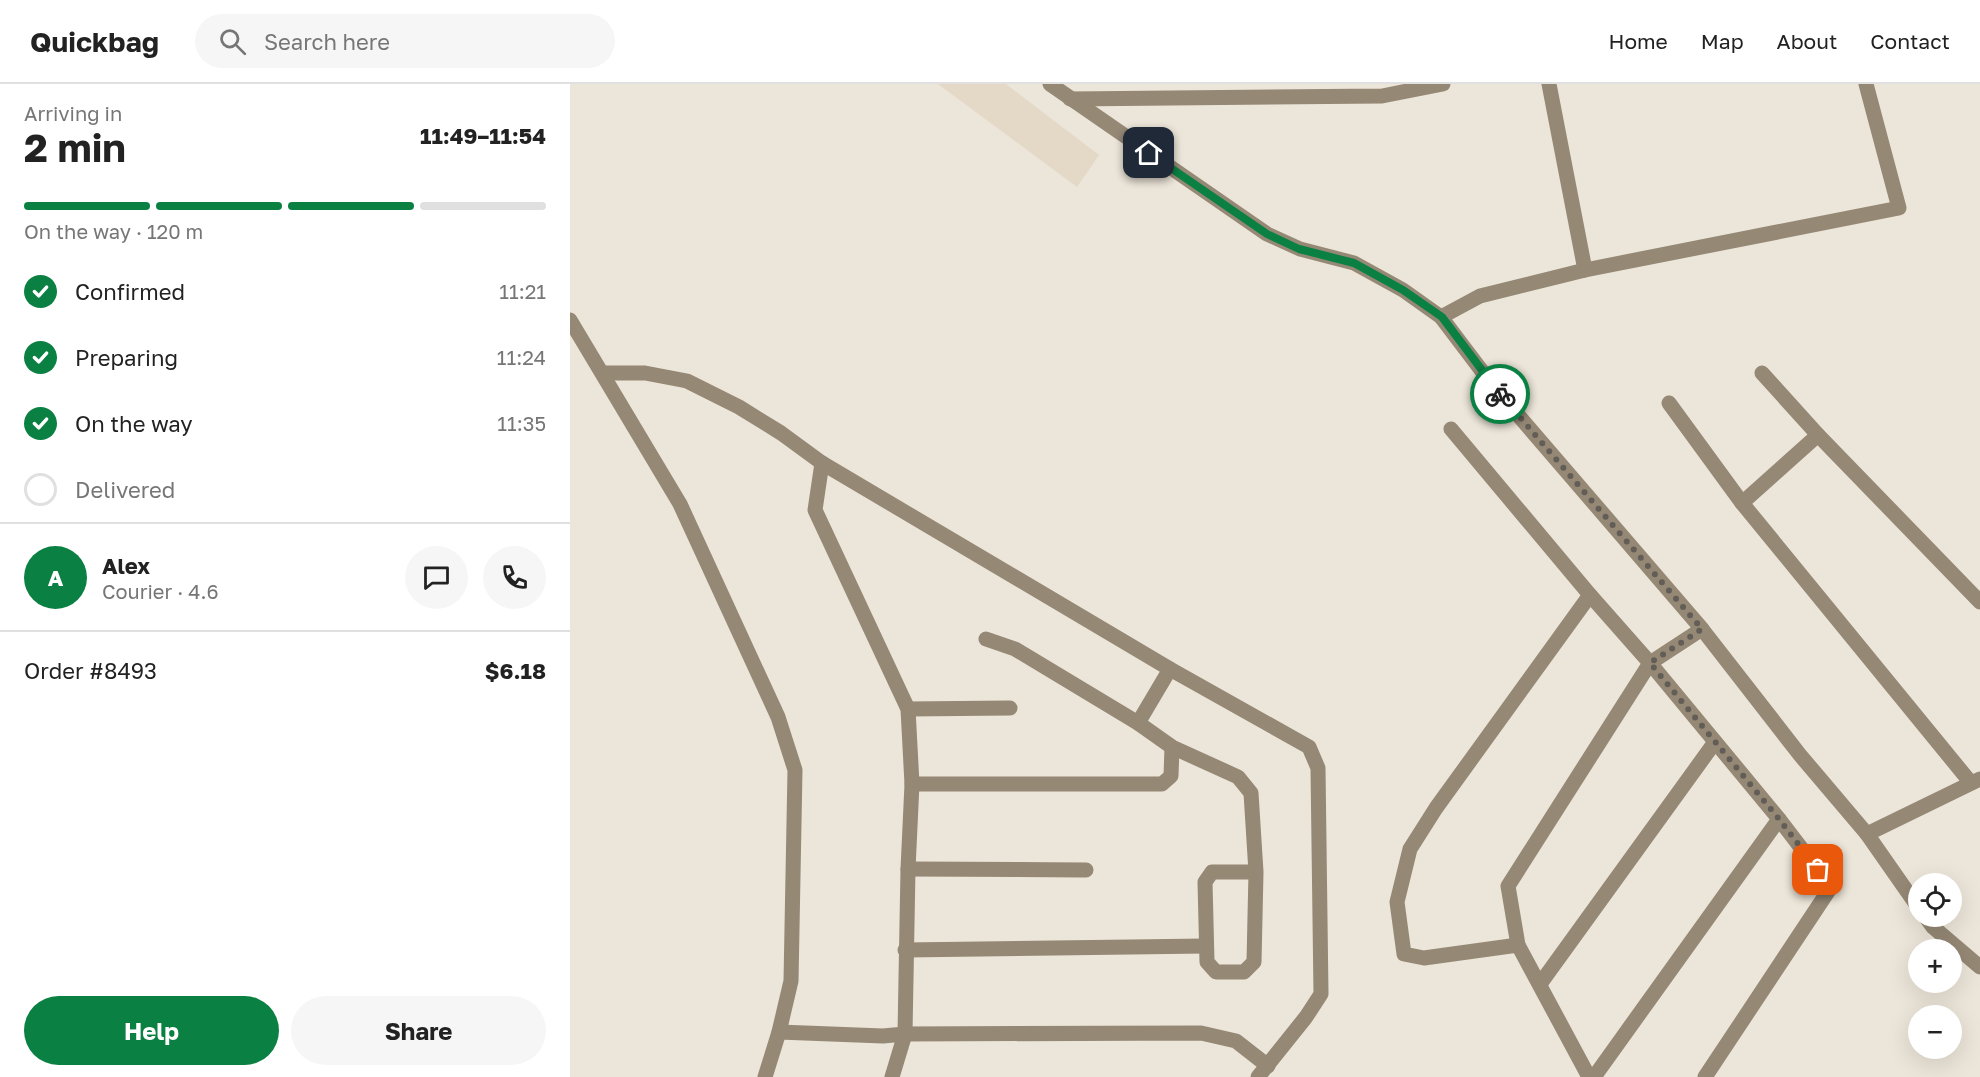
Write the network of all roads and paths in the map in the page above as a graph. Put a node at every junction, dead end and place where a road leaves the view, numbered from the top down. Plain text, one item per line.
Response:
1 (1050, 84) edge
2 (1443, 84) edge
3 (1549, 84) edge
4 (1866, 84) edge
5 (1070, 99) junction
6 (1585, 270) junction
7 (1442, 317) junction
8 (570, 320) edge
9 (603, 373) junction
10 (1762, 374) dead end
11 (1669, 403) dead end
12 (1451, 429) dead end
13 (1818, 435) junction
14 (822, 463) junction
15 (1742, 503) junction
16 (1590, 595) junction
17 (1980, 602) edge
18 (1702, 629) junction
19 (986, 639) dead end
20 (1650, 663) junction
21 (1170, 669) junction
22 (1010, 708) dead end
23 (908, 709) junction
24 (1137, 723) junction
25 (1715, 742) junction
26 (1172, 747) junction
27 (1976, 781) edge
28 (912, 784) junction
29 (1779, 819) junction
30 (1867, 834) junction
31 (908, 869) junction
32 (1086, 870) dead end
33 (1256, 872) junction
34 (1908, 893) edge
35 (1933, 927) edge
36 (1518, 945) junction
37 (1206, 946) junction
38 (905, 950) junction
39 (1980, 967) edge
40 (1540, 984) junction
41 (779, 1032) junction
42 (905, 1034) junction
43 (1263, 1072) edge
44 (765, 1077) edge
45 (892, 1077) edge
46 (1589, 1077) edge
47 (1594, 1077) edge
48 (1705, 1077) edge

1 - 5 street
2 - 5 street
3 - 6 street
4 - 6 street
5 - 7 street
6 - 7 street
7 - 18 street
8 - 9 street
9 - 14 street
9 - 41 street
10 - 13 street
11 - 15 street
12 - 16 street
13 - 15 street
13 - 17 street
14 - 21 street
14 - 23 street
15 - 27 street
16 - 20 street
16 - 36 street
18 - 20 street
18 - 30 street
19 - 24 street
20 - 25 street
20 - 36 street
21 - 24 street
21 - 43 street
22 - 23 street
23 - 28 street
24 - 26 street
25 - 29 street
25 - 40 street
26 - 28 street
26 - 33 street
27 - 30 street
28 - 31 street
29 - 47 street
29 - 48 street
30 - 34 street
31 - 32 street
31 - 38 street
33 - 37 street
33 - 37 street
35 - 39 street
36 - 40 street
37 - 38 street
38 - 42 street
40 - 46 street
41 - 42 street
41 - 44 street
42 - 43 street
42 - 45 street

